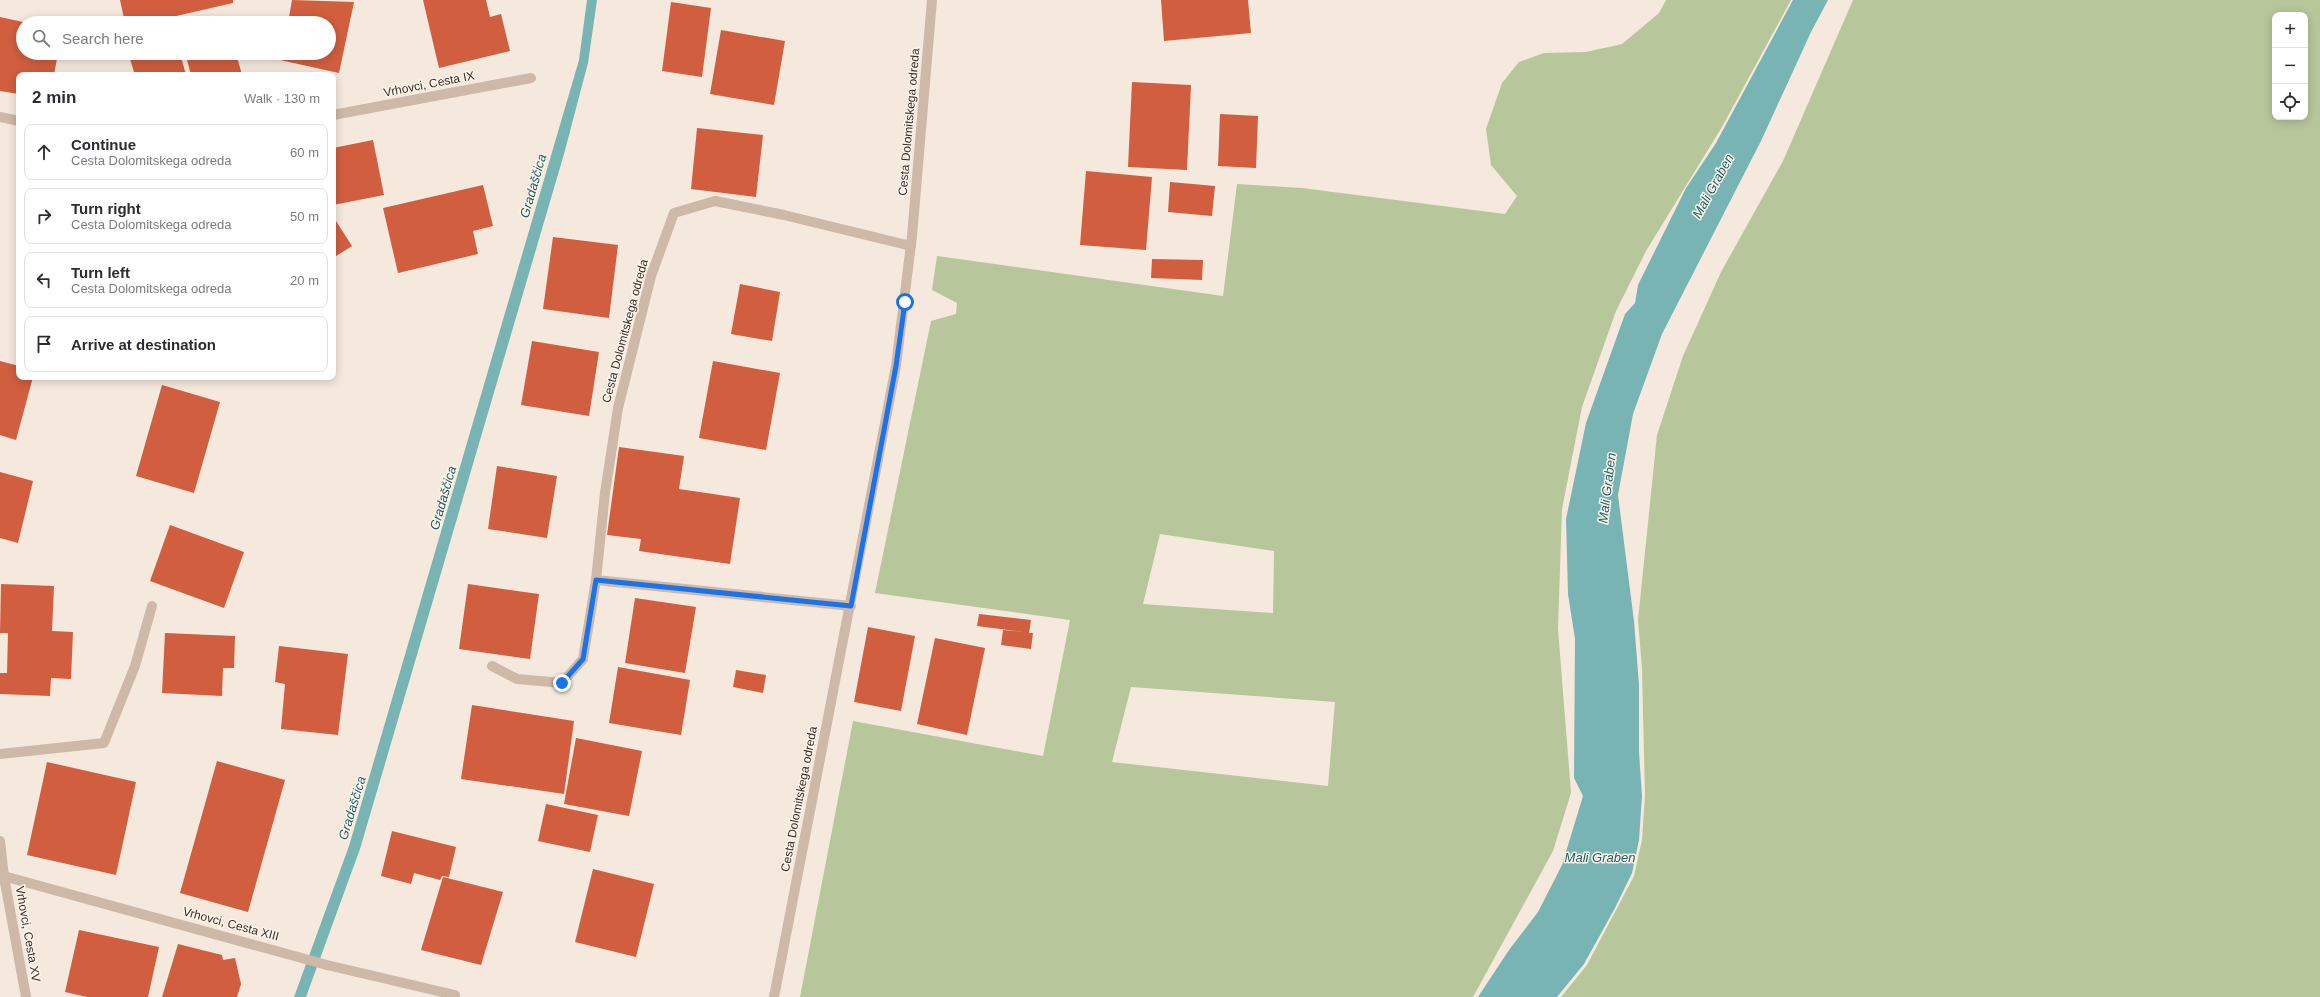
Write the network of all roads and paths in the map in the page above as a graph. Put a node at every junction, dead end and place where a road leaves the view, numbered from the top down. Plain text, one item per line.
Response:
1 (932, 0) edge
2 (531, 78) dead end
3 (336, 114) edge
4 (0, 117) edge
5 (16, 120) edge
6 (911, 246) junction
7 (596, 580) junction
8 (152, 606) dead end
9 (851, 606) junction
10 (492, 666) dead end
11 (0, 754) edge
12 (0, 841) edge
13 (2, 876) edge
14 (455, 995) dead end
15 (26, 997) edge
16 (774, 997) edge

1 - 6 street, Cesta Dolomitskega odreda
2 - 3 street, Vrhovci, Cesta IX
4 - 5 street
6 - 7 street, Cesta Dolomitskega odreda
6 - 9 street, Cesta Dolomitskega odreda
7 - 9 street
7 - 10 street, Cesta Dolomitskega odreda
8 - 11 street
9 - 16 street, Cesta Dolomitskega odreda
12 - 13 street, Vrhovci, Cesta XV
13 - 14 street, Vrhovci, Cesta XIII
13 - 15 street, Vrhovci, Cesta XV

